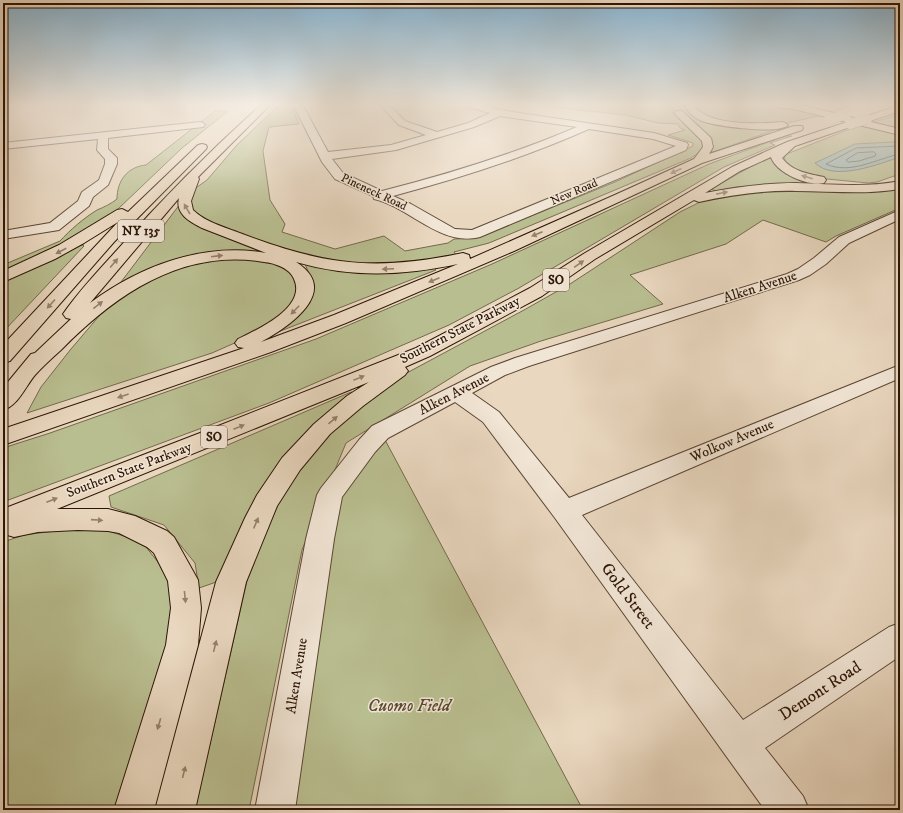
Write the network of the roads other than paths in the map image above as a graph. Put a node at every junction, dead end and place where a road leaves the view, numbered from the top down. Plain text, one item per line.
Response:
1 (40, 142) edge
2 (103, 142) edge
3 (208, 142) dead end
4 (226, 142) edge
5 (318, 142) edge
6 (413, 142) edge
7 (550, 142) edge
8 (674, 142) edge
9 (707, 142) edge
10 (755, 142) edge
11 (797, 142) edge
12 (791, 144) junction
13 (3, 146) edge
14 (326, 156) junction
15 (698, 161) junction
16 (194, 176) junction
17 (900, 178) edge
18 (164, 184) junction
19 (900, 185) edge
20 (379, 196) junction
21 (684, 201) junction
22 (896, 219) edge
23 (3, 235) edge
24 (463, 235) joint
25 (509, 248) junction
26 (3, 277) edge
27 (423, 352) junction
28 (3, 357) edge
29 (29, 370) junction
30 (900, 371) edge
31 (160, 384) junction
32 (457, 393) junction
33 (4, 402) edge
34 (3, 437) edge
35 (564, 511) junction
36 (3, 520) edge
37 (3, 528) edge
38 (900, 638) edge
39 (739, 744) junction
40 (134, 810) edge
41 (175, 810) edge
42 (275, 810) edge
43 (789, 810) edge

1 - 13 street
2 - 23 street
3 - 18 main road, NY 135
4 - 16 main road, NY 135
5 - 14 street, Pineneck Road
6 - 14 street
7 - 20 street
8 - 24 street, New Road
9 - 15 main road
10 - 15 main road
11 - 12 main road, Southern State Parkway / SO, bridge
17 -> 12 main road
12 - 21 main road, Southern State Parkway / SO
14 - 20 street, Pineneck Road
15 -> 25 main road
25 -> 16 main road
29 -> 16 main road, NY 135
18 -> 26 main road
18 -> 28 main road, NY 135
21 -> 19 main road
20 - 24 street, Pineneck Road
27 -> 21 main road, Southern State Parkway / SO
22 - 32 street, Alken Avenue
25 -> 31 main road
36 -> 27 main road, Southern State Parkway / SO
41 -> 27 main road
29 -> 31 main road
29 - 33 main road, NY 135
30 - 35 street, Wolkow Avenue
31 -> 34 main road
32 - 35 street, Gold Street
32 - 42 street, Alken Avenue
35 - 39 street, Gold Street
37 -> 40 main road
38 - 39 street, Demont Road
39 - 43 street, Gold Street

